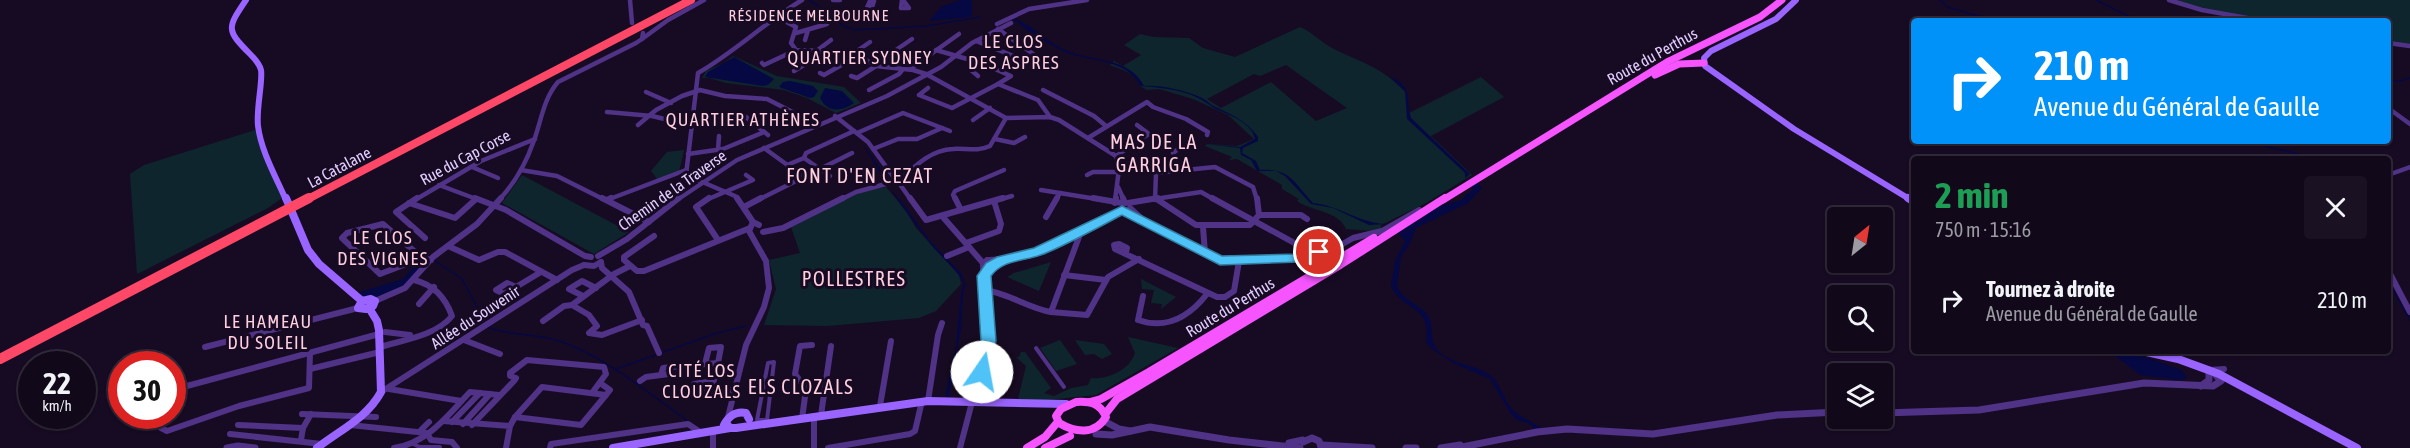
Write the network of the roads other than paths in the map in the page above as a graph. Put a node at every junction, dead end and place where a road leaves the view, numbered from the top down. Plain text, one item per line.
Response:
1 (246, 0) edge
2 (630, 0) edge
3 (684, 0) edge
4 (691, 0) edge
5 (704, 0) edge
6 (802, 0) edge
7 (834, 0) edge
8 (840, 0) edge
9 (1087, 0) edge
10 (1782, 0) edge
11 (1796, 0) edge
12 (2169, 0) edge
13 (1043, 2) edge
14 (775, 16) junction
15 (2247, 18) edge
16 (1011, 23) dead end
17 (827, 24) dead end
18 (997, 27) junction
19 (637, 29) junction
20 (808, 30) junction
21 (796, 33) junction
22 (959, 34) dead end
23 (912, 39) dead end
24 (805, 40) dead end
25 (831, 40) dead end
26 (976, 41) junction
27 (870, 42) dead end
28 (2391, 43) edge
29 (2410, 46) edge
30 (796, 50) junction
31 (936, 50) junction
32 (815, 52) junction
33 (825, 52) junction
34 (857, 54) junction
35 (955, 56) junction
36 (762, 63) dead end
37 (981, 63) junction
38 (1704, 63) junction
39 (875, 65) junction
40 (903, 69) junction
41 (910, 69) junction
42 (794, 71) dead end
43 (820, 73) dead end
44 (928, 75) junction
45 (851, 76) dead end
46 (978, 76) dead end
47 (999, 84) junction
48 (1631, 84) junction
49 (928, 88) dead end
50 (869, 90) dead end
51 (1043, 90) dead end
52 (696, 91) junction
53 (646, 92) dead end
54 (1050, 94) junction
55 (971, 97) junction
56 (1038, 100) junction
57 (672, 103) junction
58 (990, 108) junction
59 (2391, 110) edge
60 (607, 112) dead end
61 (648, 116) junction
62 (835, 116) junction
63 (1050, 117) junction
64 (1006, 118) junction
65 (693, 119) junction
66 (973, 120) dead end
67 (816, 124) junction
68 (2410, 124) edge
69 (638, 125) dead end
70 (1137, 125) dead end
71 (1106, 126) junction
72 (942, 128) junction
73 (950, 131) dead end
74 (855, 132) junction
75 (1207, 135) dead end
76 (719, 136) dead end
77 (1025, 137) dead end
78 (1088, 138) junction
79 (535, 139) junction
80 (995, 139) junction
81 (764, 147) junction
82 (873, 149) junction
83 (718, 150) junction
84 (1177, 150) dead end
85 (852, 153) dead end
86 (688, 154) junction
87 (804, 158) junction
88 (1117, 159) junction
89 (787, 165) junction
90 (472, 167) junction
91 (2410, 167) edge
92 (819, 169) junction
93 (521, 170) junction
94 (686, 170) junction
95 (1004, 170) dead end
96 (1177, 170) junction
97 (1119, 172) junction
98 (1156, 172) junction
99 (2391, 174) edge
100 (746, 175) dead end
101 (1087, 175) dead end
102 (830, 176) dead end
103 (804, 177) junction
104 (498, 178) dead end
105 (1476, 179) junction
106 (702, 182) junction
107 (894, 182) junction
108 (439, 185) junction
109 (1118, 187) junction
110 (1041, 190) dead end
111 (726, 192) junction
112 (1060, 193) junction
113 (1012, 196) dead end
114 (1444, 196) junction
115 (476, 199) junction
116 (607, 200) junction
117 (1155, 200) junction
118 (1911, 200) edge
119 (994, 201) junction
120 (1105, 201) joint
121 (409, 203) junction
122 (495, 206) junction
123 (1123, 206) junction
124 (744, 207) junction
125 (961, 210) junction
126 (1259, 215) junction
127 (942, 216) junction
128 (1046, 217) dead end
129 (1307, 219) dead end
130 (649, 222) junction
131 (1255, 222) junction
132 (1203, 227) junction
133 (755, 230) junction
134 (1076, 233) junction
135 (654, 236) dead end
136 (1349, 237) dead end
137 (425, 238) dead end
138 (718, 240) junction
139 (968, 245) junction
140 (448, 246) junction
141 (1126, 252) dead end
142 (1204, 253) junction
143 (1311, 254) junction
144 (947, 256) dead end
145 (422, 258) junction
146 (595, 259) junction
147 (431, 260) junction
148 (1139, 260) junction
149 (1239, 261) junction
150 (989, 263) junction
151 (630, 266) junction
152 (541, 272) junction
153 (1064, 275) junction
154 (612, 276) junction
155 (2391, 276) edge
156 (414, 280) junction
157 (557, 280) junction
158 (1106, 280) junction
159 (434, 288) junction
160 (516, 288) dead end
161 (596, 288) junction
162 (985, 290) junction
163 (1207, 294) junction
164 (583, 296) junction
165 (1143, 296) dead end
166 (372, 304) junction
167 (418, 304) dead end
168 (360, 305) junction
169 (572, 305) junction
170 (1052, 312) junction
171 (2410, 312) edge
172 (642, 320) junction
173 (543, 321) dead end
174 (942, 323) dead end
175 (382, 333) junction
176 (414, 336) junction
177 (464, 340) junction
178 (891, 341) dead end
179 (812, 345) dead end
180 (831, 346) dead end
181 (205, 347) dead end
182 (1036, 348) dead end
183 (380, 349) junction
184 (0, 353) edge
185 (310, 353) junction
186 (659, 353) dead end
187 (500, 354) dead end
188 (2145, 354) edge
189 (2151, 354) edge
190 (0, 359) edge
191 (717, 363) junction
192 (705, 364) junction
193 (310, 369) junction
194 (2216, 375) junction
195 (640, 381) dead end
196 (713, 381) junction
197 (600, 383) junction
198 (186, 386) edge
199 (1064, 387) dead end
200 (2198, 387) junction
201 (736, 389) junction
202 (770, 390) joint
203 (385, 391) junction
204 (711, 392) junction
205 (480, 393) junction
206 (592, 393) junction
207 (490, 394) junction
208 (499, 395) junction
209 (606, 395) junction
210 (461, 401) junction
211 (733, 401) junction
212 (925, 401) junction
213 (974, 402) junction
214 (1090, 402) junction
215 (1034, 404) junction
216 (1069, 404) junction
217 (880, 406) junction
218 (739, 412) junction
219 (1827, 413) edge
220 (1893, 413) edge
221 (302, 414) dead end
222 (311, 414) junction
223 (359, 416) junction
224 (818, 416) junction
225 (376, 417) dead end
226 (515, 417) junction
227 (1106, 417) junction
228 (802, 419) junction
229 (1056, 420) junction
230 (443, 421) junction
231 (2308, 421) junction
232 (429, 422) dead end
233 (452, 422) junction
234 (728, 422) junction
235 (745, 423) junction
236 (186, 424) edge
237 (463, 424) junction
238 (472, 424) junction
239 (238, 425) dead end
240 (348, 425) junction
241 (510, 426) junction
242 (303, 428) junction
243 (1131, 431) junction
244 (419, 432) junction
245 (713, 432) junction
246 (230, 434) dead end
247 (622, 434) junction
248 (699, 434) junction
249 (1096, 434) junction
250 (428, 436) junction
251 (1070, 436) junction
252 (301, 440) junction
253 (1488, 441) junction
254 (413, 444) junction
255 (663, 444) edge
256 (320, 446) edge
257 (440, 446) edge
258 (550, 446) edge
259 (1302, 446) edge
260 (1321, 447) edge
261 (1350, 447) edge
262 (227, 448) edge
263 (255, 448) edge
264 (394, 448) edge
265 (457, 448) edge
266 (506, 448) edge
267 (617, 448) edge
268 (713, 448) edge
269 (814, 448) edge
270 (828, 448) edge
271 (960, 448) edge
272 (1027, 448) edge
273 (1045, 448) edge
274 (1372, 448) edge
275 (1406, 448) edge
276 (1416, 448) edge
277 (1440, 448) edge
278 (1457, 448) edge
279 (2357, 448) edge

1 - 168 main road
2 - 19 street
3 - 19 highway, La Catalane
4 - 19 highway, La Catalane
5 - 19 street
6 - 14 street
7 - 8 street
9 - 13 street
10 - 48 main road, Route du Perthus
11 - 38 main road
12 - 15 street
13 - 18 street
14 - 21 street
14 - 52 street
16 - 18 street, Chemin de la Traverse
17 - 20 street
18 - 26 street, Chemin de la Traverse
18 - 26 street
19 - 79 street
19 - 184 highway, La Catalane
19 - 190 highway, La Catalane
20 - 21 street
20 - 24 street
21 - 30 street
22 - 31 street
23 - 39 street
25 - 32 street
26 - 35 street, Chemin de la Traverse
27 - 34 street
28 - 29 street
30 - 32 street
30 - 36 street
31 - 35 street
31 - 41 street
32 - 33 street
33 - 34 street
33 - 42 street
34 - 39 street
34 - 43 street
35 - 37 street
35 - 44 street, Chemin de la Traverse
37 - 46 street
37 - 47 street
38 - 48 main road
38 - 118 main road
39 - 40 street
39 - 45 street
40 - 41 street
40 - 50 street
41 - 44 street
44 - 55 street
44 - 62 street, Chemin de la Traverse
47 - 55 street
47 - 56 street
48 - 105 main road, Route du Perthus
49 - 55 street
51 - 54 street
52 - 57 street
52 - 65 street
52 - 67 street
53 - 57 street
54 - 56 street
54 - 71 street
55 - 58 street
56 - 63 street
57 - 61 street
58 - 64 street
58 - 66 street
59 - 68 street
60 - 61 street
61 - 65 street
61 - 69 street
62 - 67 street, Chemin de la Traverse
62 - 74 street
63 - 64 street
63 - 78 street
64 - 80 street
65 - 83 street
65 - 86 street
67 - 81 street, Chemin de la Traverse
70 - 88 street
71 - 75 street
71 - 78 street
72 - 73 street
72 - 74 street
72 - 82 street
74 - 82 street
74 - 87 street
76 - 83 street
77 - 80 street
78 - 88 street
79 - 90 street, Rue du Cap Corse
79 - 93 street
80 - 107 street
81 - 89 street
81 - 106 street, Chemin de la Traverse
82 - 107 street
83 - 86 street
84 - 96 street
85 - 92 street
86 - 94 street
87 - 89 street
87 - 92 street
88 - 97 street
88 - 98 street
89 - 103 street
90 - 104 street
90 - 108 street, Rue du Cap Corse
91 - 99 street
92 - 102 street
92 - 103 street
93 - 116 street
93 - 122 street
94 - 106 street
94 - 116 street
95 - 125 street
96 - 98 street
96 - 126 street
97 - 101 street
97 - 109 street
98 - 117 street
100 - 111 street
103 - 124 street
105 - 114 main road, Route du Perthus
105 - 227 main road, Route du Perthus
106 - 111 street
106 - 130 street, Chemin de la Traverse
107 - 127 street
107 - 133 street
108 - 115 street
108 - 121 street, Rue du Cap Corse
109 - 123 street
109 - 123 street
110 - 112 street
111 - 124 street
111 - 138 street
112 - 120 street
112 - 128 street
113 - 119 street
114 - 143 street
114 - 214 main road, Route du Perthus
115 - 121 street
115 - 122 street
116 - 130 street
117 - 123 street
117 - 131 street
117 - 132 street
119 - 125 street
119 - 139 street
120 - 123 street
121 - 137 street
122 - 140 street
122 - 146 street
123 - 134 street
123 - 142 street
124 - 133 street
125 - 127 street
126 - 129 street
126 - 131 street
127 - 139 street
130 - 146 street, Chemin de la Traverse
131 - 132 street
131 - 143 street
132 - 142 street
133 - 138 street
133 - 201 street
134 - 150 street
134 - 153 street
135 - 151 street
136 - 143 street
138 - 151 street
139 - 144 street
139 - 150 street
140 - 147 street
140 - 152 street
141 - 148 street
142 - 149 street
143 - 149 street
145 - 145 street
145 - 147 street
146 - 146 street
146 - 154 street
146 - 157 street, Allée du Souvenir
147 - 156 street
148 - 158 street
148 - 163 street
149 - 163 street
150 - 162 street
151 - 154 street
152 - 157 street
152 - 160 street
153 - 158 street
153 - 170 street
154 - 161 street
154 - 172 street
155 - 171 street
156 - 159 street
156 - 166 street
157 - 177 street, Allée du Souvenir
158 - 170 street
159 - 167 street
159 - 176 street
161 - 164 street
161 - 164 street
162 - 170 street
162 - 213 street
163 - 165 street
164 - 169 street
166 - 168 main road
166 - 175 main road
168 - 181 street
169 - 172 street
169 - 173 street
172 - 186 street
174 - 212 street
175 - 176 street
175 - 183 main road
175 - 185 street
176 - 183 street
177 - 187 street
177 - 203 street, Allée du Souvenir
178 - 217 street
179 - 228 street
180 - 224 street
182 - 199 street
183 - 193 street
183 - 203 main road
185 - 193 street
185 - 198 street
188 - 194 main road
189 - 194 main road
191 - 192 street
191 - 192 street
191 - 196 street
192 - 195 street
193 - 236 street
194 - 200 street
194 - 200 street
194 - 231 main road
194 - 231 main road
196 - 204 street
196 - 204 street
197 - 206 street
197 - 208 street
197 - 209 street
200 - 220 street
201 - 204 street
201 - 211 street
202 - 202 street
203 - 210 street
203 - 223 main road
205 - 207 street
205 - 210 street
205 - 233 street
206 - 209 street
206 - 226 street
207 - 208 street
207 - 237 street
208 - 238 street
209 - 226 street
210 - 230 street
211 - 218 street
211 - 234 street
212 - 213 main road
212 - 217 main road
212 - 270 street
213 - 215 main road
213 - 271 street
214 - 216 main road
214 - 227 main road
215 - 216 main road
215 - 229 main road
216 - 229 main road
217 - 224 main road
218 - 234 main road
218 - 235 main road
219 - 253 street
221 - 222 street
222 - 223 street
222 - 242 street
223 - 225 street
223 - 240 main road
224 - 228 main road
224 - 269 street
226 - 241 street
227 - 243 street
227 - 249 main road
228 - 235 main road
229 - 251 main road
229 - 272 main road
230 - 233 street
230 - 250 street
231 - 279 main road
232 - 244 street
233 - 237 street
234 - 235 main road
234 - 245 main road
237 - 238 street
238 - 241 street
239 - 242 street
240 - 244 street
240 - 256 main road
241 - 266 street
242 - 252 street
243 - 249 street
243 - 259 street
244 - 250 street
245 - 248 main road
245 - 268 street
246 - 252 street
247 - 248 street
247 - 258 street
247 - 267 street
248 - 255 main road
249 - 251 main road
250 - 254 street
250 - 257 street
251 - 273 main road
252 - 256 street
253 - 277 street
253 - 278 street
254 - 257 street
254 - 264 street
255 - 267 main road
257 - 265 street
259 - 260 street
260 - 261 street
261 - 274 street
262 - 263 street
275 - 276 street

